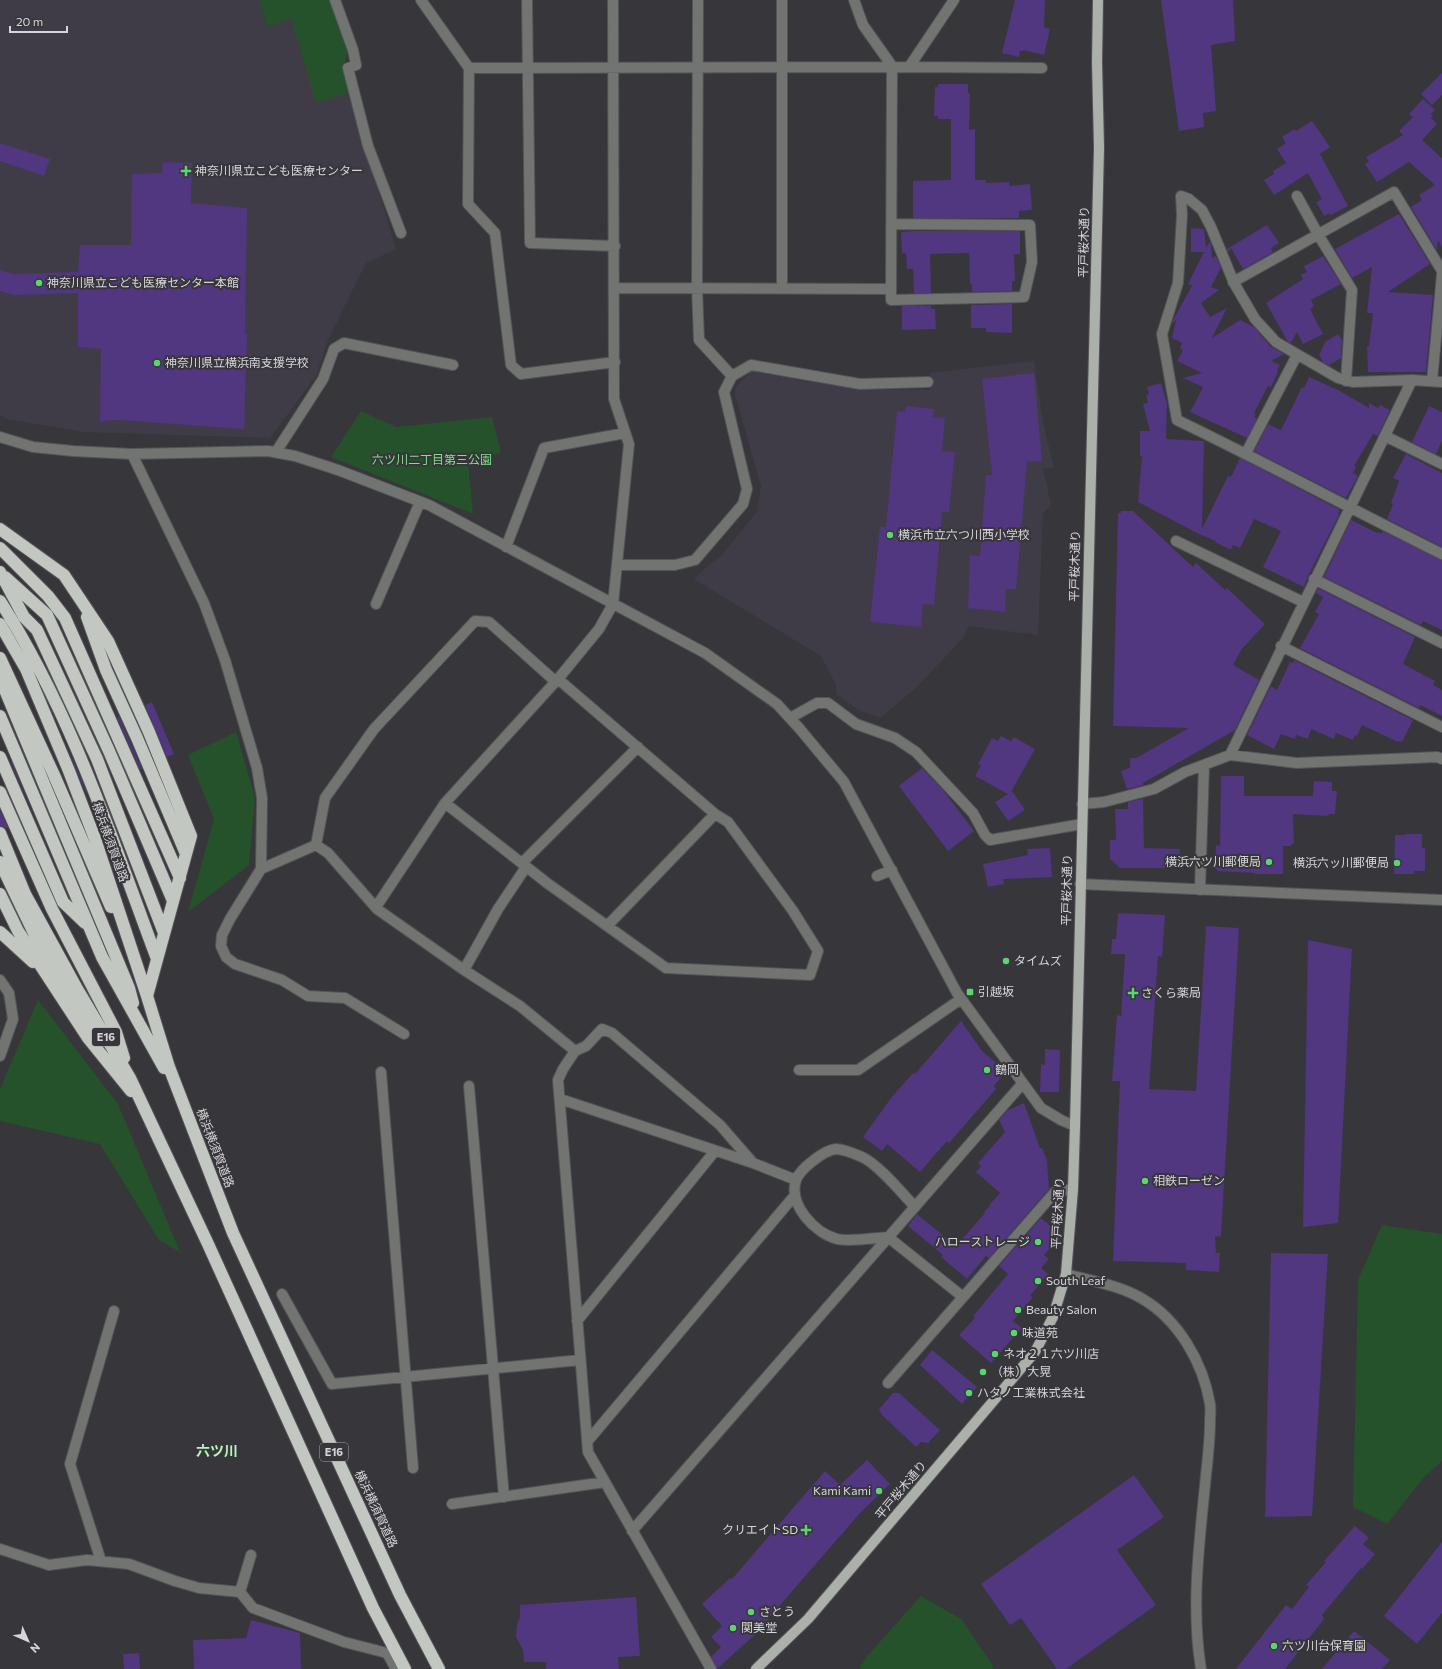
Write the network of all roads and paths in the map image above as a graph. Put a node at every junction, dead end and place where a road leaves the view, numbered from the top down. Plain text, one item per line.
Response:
1 (336, 0) edge
2 (421, 0) edge
3 (527, 0) edge
4 (613, 0) edge
5 (698, 0) edge
6 (782, 0) edge
7 (854, 0) edge
8 (954, 0) edge
9 (1098, 0) edge
10 (892, 66) junction
11 (782, 67) junction
12 (909, 67) junction
13 (469, 68) junction
14 (528, 68) junction
15 (614, 68) junction
16 (697, 68) junction
17 (1042, 68) dead end
18 (1298, 196) dead end
19 (891, 224) junction
20 (401, 233) dead end
21 (1319, 236) junction
22 (615, 246) junction
23 (1442, 272) edge
24 (1233, 282) junction
25 (615, 288) junction
26 (697, 288) junction
27 (782, 289) junction
28 (891, 289) junction
29 (1297, 355) junction
30 (615, 362) junction
31 (453, 365) dead end
32 (732, 376) junction
33 (1412, 380) junction
34 (1346, 381) junction
35 (1437, 381) edge
36 (928, 382) dead end
37 (626, 433) junction
38 (1385, 436) junction
39 (0, 437) edge
40 (276, 452) junction
41 (1246, 453) junction
42 (132, 454) junction
43 (1442, 464) edge
44 (420, 502) junction
45 (1350, 508) junction
46 (0, 529) edge
47 (1176, 541) dead end
48 (506, 547) junction
49 (0, 548) edge
50 (1442, 554) edge
51 (617, 565) junction
52 (0, 572) edge
53 (1314, 579) junction
54 (0, 601) edge
55 (1303, 602) junction
56 (376, 604) dead end
57 (613, 604) junction
58 (0, 624) edge
59 (1442, 643) edge
60 (1282, 646) junction
61 (0, 658) edge
62 (0, 678) edge
63 (557, 680) junction
64 (0, 716) edge
65 (790, 718) junction
66 (1442, 727) edge
67 (638, 747) junction
68 (1230, 755) junction
69 (0, 757) edge
70 (1442, 759) edge
71 (1204, 765) junction
72 (0, 792) edge
73 (445, 803) junction
74 (1082, 804) junction
75 (715, 814) junction
76 (1082, 824) junction
77 (0, 833) edge
78 (316, 845) junction
79 (0, 862) edge
80 (524, 865) junction
81 (261, 869) junction
82 (892, 870) junction
83 (876, 876) dead end
84 (180, 878) junction
85 (1080, 884) junction
86 (1200, 890) junction
87 (0, 894) edge
88 (1442, 900) edge
89 (173, 901) junction
90 (376, 907) junction
91 (608, 925) junction
92 (89, 928) junction
93 (0, 932) edge
94 (164, 933) junction
95 (157, 959) junction
96 (138, 967) junction
97 (464, 970) junction
98 (45, 974) junction
99 (0, 980) edge
100 (147, 996) junction
101 (961, 999) junction
102 (136, 1018) junction
103 (404, 1034) dead end
104 (576, 1051) junction
105 (0, 1056) edge
106 (800, 1070) dead end
107 (381, 1072) dead end
108 (130, 1078) junction
109 (1023, 1083) junction
110 (469, 1086) dead end
111 (130, 1091) junction
112 (179, 1096) junction
113 (560, 1099) junction
114 (153, 1126) junction
115 (1075, 1126) junction
116 (715, 1151) junction
117 (753, 1163) junction
118 (796, 1180) junction
119 (1073, 1189) junction
120 (795, 1195) junction
121 (915, 1207) junction
122 (888, 1237) junction
123 (1066, 1274) junction
124 (282, 1294) dead end
125 (963, 1297) junction
126 (114, 1311) dead end
127 (577, 1321) junction
128 (580, 1360) junction
129 (493, 1368) junction
130 (406, 1377) junction
131 (888, 1383) dead end
132 (587, 1442) junction
133 (413, 1468) dead end
134 (605, 1482) junction
135 (504, 1497) junction
136 (452, 1504) dead end
137 (632, 1531) junction
138 (0, 1549) edge
139 (251, 1555) dead end
140 (101, 1561) junction
141 (240, 1592) junction
142 (396, 1669) edge
143 (405, 1669) edge
144 (439, 1669) edge
145 (711, 1669) edge
146 (756, 1669) edge
147 (1201, 1669) edge

1 - 20 street
2 - 13 street
3 - 14 street
4 - 15 street
5 - 16 street
6 - 11 street
7 - 10 street
8 - 12 street
9 - 74 main road, 平戸桜木通り
10 - 11 street
10 - 12 street
10 - 19 street
11 - 16 street
11 - 27 street
12 - 17 street
13 - 14 street
13 - 30 street
14 - 15 street
14 - 22 street
15 - 16 street
15 - 22 street
16 - 26 street
18 - 21 street
19 - 28 street
19 - 28 street
21 - 23 street
21 - 24 street
21 - 34 street
22 - 25 street
23 - 35 street
24 - 29 street
24 - 41 street
25 - 26 street
25 - 30 street
26 - 27 street
26 - 32 street
27 - 28 street
29 - 34 street
29 - 41 street
30 - 37 street
31 - 40 street
32 - 36 street
32 - 51 street
33 - 34 street
33 - 35 street
33 - 38 street
37 - 48 street
37 - 51 street
38 - 43 street
38 - 45 street
39 - 42 street
40 - 42 street
40 - 44 street
41 - 45 street
42 - 81 street
44 - 48 street
44 - 56 street
45 - 50 street
45 - 53 street
46 - 84 highway
47 - 55 street
48 - 57 street
49 - 84 highway
51 - 57 street
52 - 89 highway
52 - 94 highway
53 - 55 street
53 - 59 street
54 - 95 highway
55 - 60 street
57 - 63 street
57 - 65 street
58 - 96 highway, 横浜横須賀道路 / E16
60 - 66 street
60 - 68 street
61 - 96 highway
62 - 102 highway
63 - 67 street
63 - 73 street
63 - 78 street
64 - 92 highway
65 - 76 street
65 - 82 street
67 - 75 street
67 - 80 street
68 - 70 street
68 - 71 street
69 - 92 highway
71 - 74 street
71 - 86 street
72 - 108 highway
73 - 80 street
73 - 90 street
74 - 76 main road, 平戸桜木通り
75 - 91 street
75 - 91 street
76 - 85 main road, 平戸桜木通り
77 - 108 highway, E16
78 - 81 street
78 - 90 street
79 - 111 highway
80 - 91 street
80 - 97 street
81 - 103 street
82 - 83 street
82 - 101 street
84 - 89 highway
85 - 86 street
85 - 115 main road, 平戸桜木通り
86 - 88 street
87 - 98 highway
89 - 94 highway
90 - 97 street
92 - 102 highway
93 - 98 highway
94 - 95 highway
95 - 100 highway
96 - 100 highway, 横浜横須賀道路 / E16
97 - 104 street
98 - 111 highway
99 - 105 street
100 - 112 highway, 横浜横須賀道路 / E16
101 - 106 street
101 - 109 street
102 - 112 highway
104 - 113 street
104 - 117 street
107 - 130 street
108 - 114 highway, E16
109 - 115 street
109 - 121 street
110 - 129 street
111 - 114 highway
112 - 144 highway, 横浜横須賀道路 / E16
113 - 116 street
113 - 127 street
114 - 143 highway, E16
115 - 119 main road, 平戸桜木通り
116 - 117 street
116 - 127 street
117 - 118 street
118 - 120 street
118 - 121 street
119 - 123 main road, 平戸桜木通り
119 - 125 street
120 - 122 street
120 - 132 street
121 - 122 street
122 - 125 street
122 - 137 street
123 - 146 main road, 平戸桜木通り
123 - 147 street
124 - 130 street
125 - 131 street
126 - 140 street
127 - 128 street
128 - 129 street
128 - 132 street
129 - 130 street
129 - 135 street
130 - 133 street
132 - 134 street
134 - 135 street
134 - 137 street
135 - 136 street
137 - 145 street
138 - 140 street
139 - 141 street
140 - 141 street
141 - 142 street

